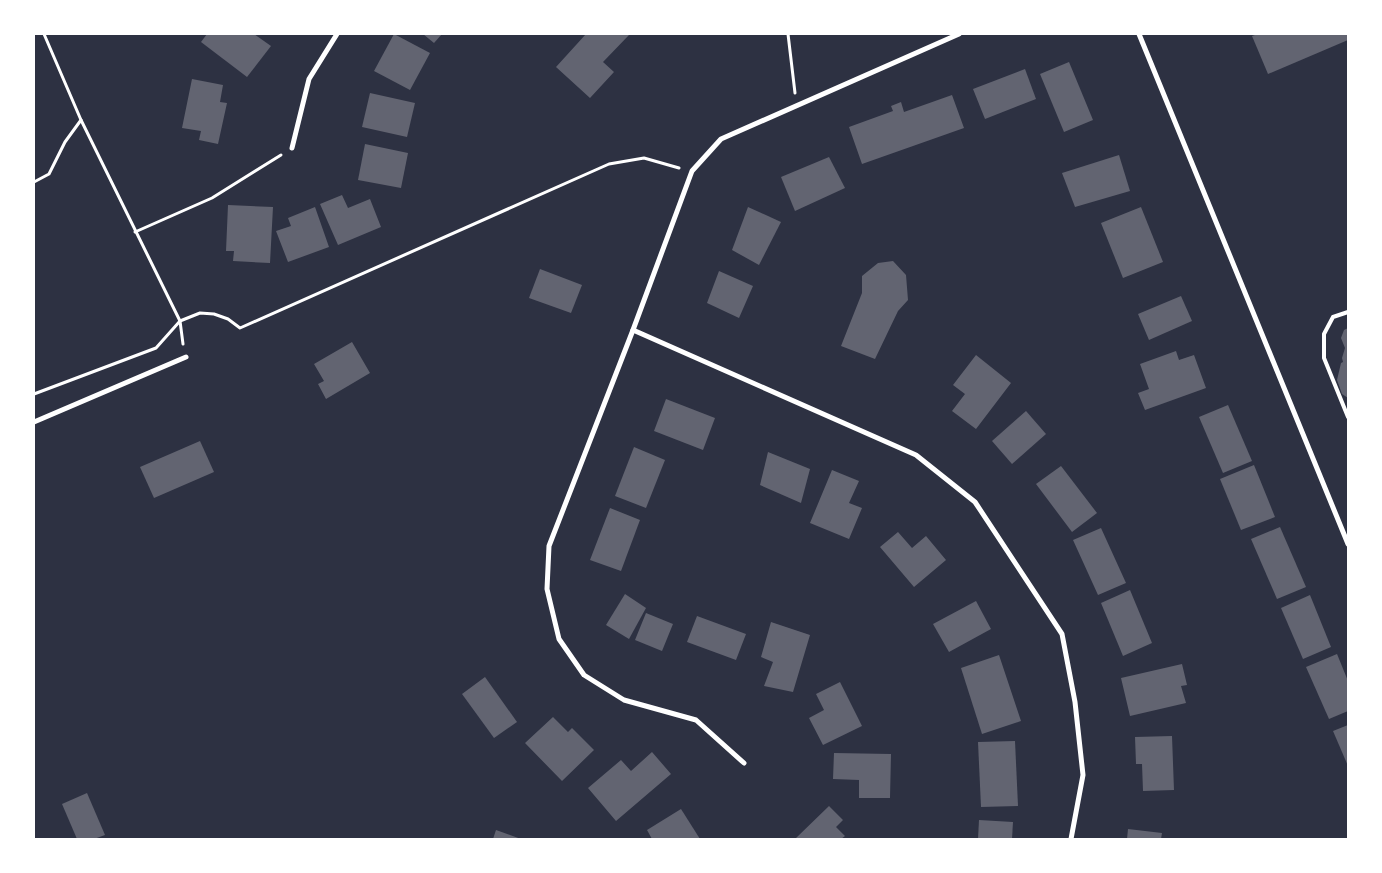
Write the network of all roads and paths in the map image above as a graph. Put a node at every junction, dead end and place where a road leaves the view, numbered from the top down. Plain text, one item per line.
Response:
1 (44, 34) edge
2 (337, 34) edge
3 (788, 34) edge
4 (959, 34) edge
5 (1139, 34) edge
6 (797, 107) junction
7 (81, 120) junction
8 (292, 148) joint
9 (692, 171) junction
10 (34, 182) edge
11 (135, 232) junction
12 (1348, 312) edge
13 (180, 321) junction
14 (633, 330) junction
15 (186, 357) joint
16 (34, 394) edge
17 (1348, 416) edge
18 (34, 422) edge
19 (1348, 544) edge
20 (744, 763) dead end
21 (1072, 839) edge

1 - 7 path
2 - 8 street
3 - 6 path
4 - 6 street
5 - 19 street
6 - 9 street
7 - 10 path
7 - 11 path
8 - 11 path
9 - 13 path
9 - 14 street
11 - 13 path
12 - 17 lane
13 - 15 path
13 - 16 path
14 - 20 street
14 - 21 street
15 - 18 street

